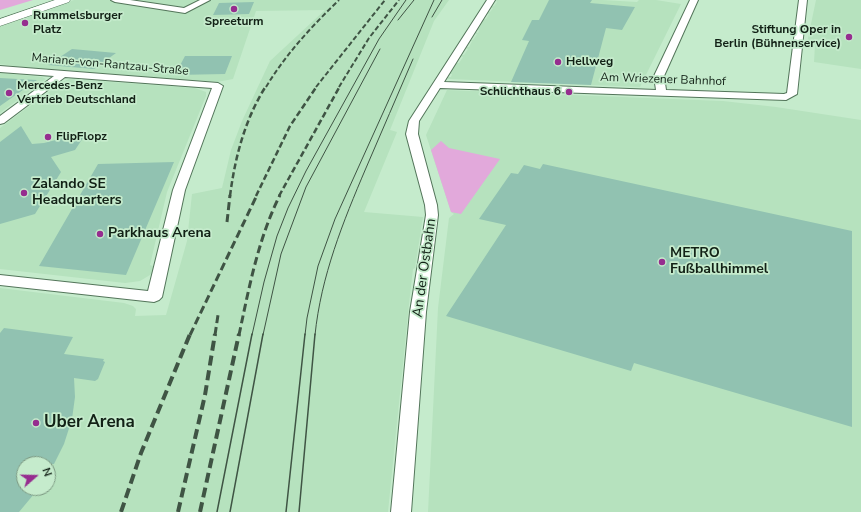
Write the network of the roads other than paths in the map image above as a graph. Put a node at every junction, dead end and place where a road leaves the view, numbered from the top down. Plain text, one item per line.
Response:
1 (47, 0) edge
2 (65, 0) edge
3 (115, 0) edge
4 (206, 0) edge
5 (491, 0) edge
6 (694, 0) edge
7 (802, 0) edge
8 (0, 17) edge
9 (0, 23) edge
10 (0, 69) edge
11 (63, 74) junction
12 (437, 85) junction
13 (662, 93) junction
14 (2, 118) edge
15 (0, 280) edge
16 (402, 512) edge

1 - 8 main road
2 - 9 main road
3 - 4 street
5 - 12 street, An der Ostbahn
6 - 13 street
7 - 13 street, Am Wriezener Bahnhof
10 - 11 street, Mariane-von-Rantzau-Straße
11 - 14 street
11 - 15 street, Mariane-von-Rantzau-Straße
12 - 13 street, Am Wriezener Bahnhof
12 - 16 street, An der Ostbahn

